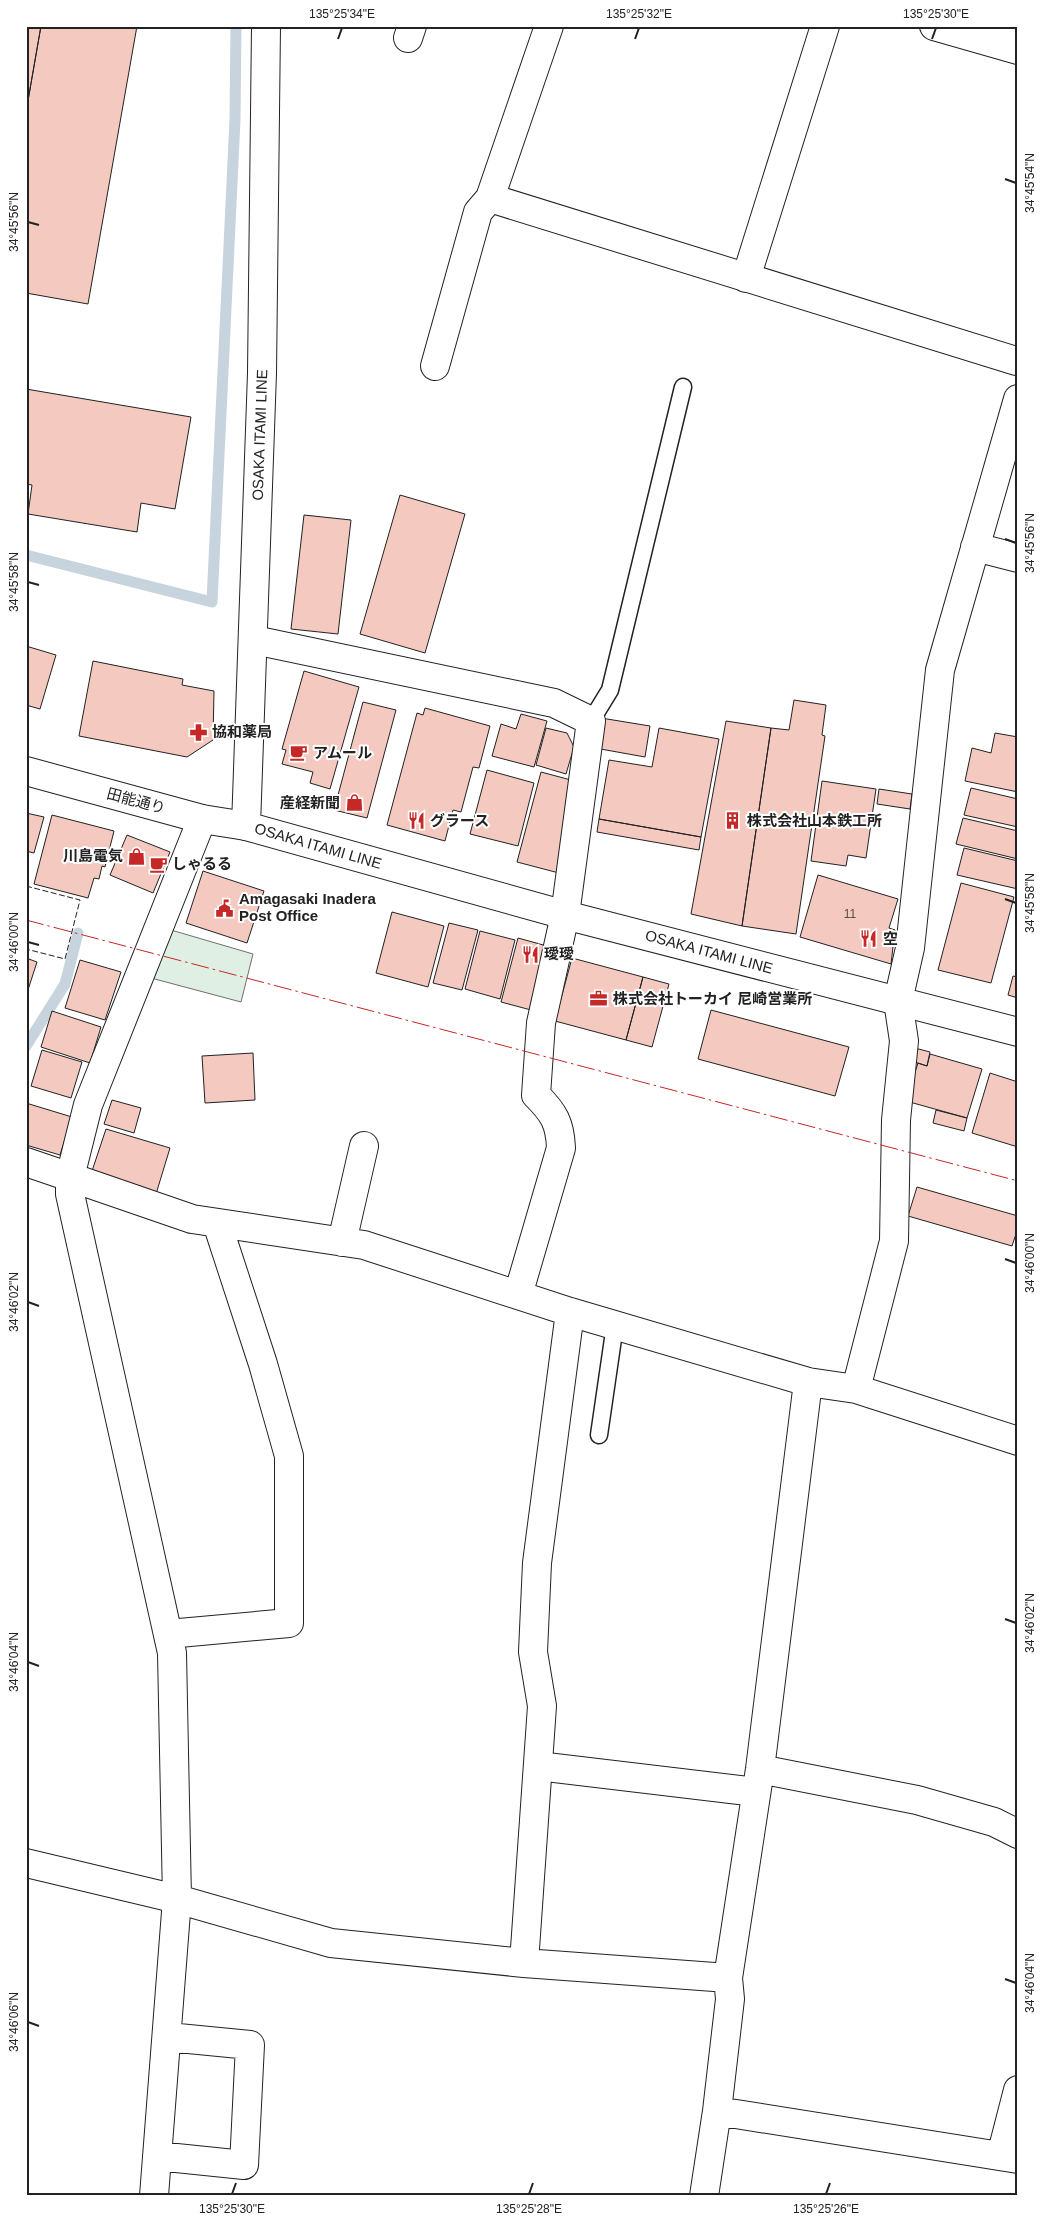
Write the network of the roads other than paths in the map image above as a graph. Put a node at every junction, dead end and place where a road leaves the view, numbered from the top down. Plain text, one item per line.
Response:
1 (266, 26) edge
2 (549, 26) edge
3 (826, 26) edge
4 (934, 26) edge
5 (996, 26) edge
6 (1018, 49) edge
7 (490, 198) junction
8 (746, 278) junction
9 (1017, 361) edge
10 (434, 366) dead end
11 (683, 387) dead end
12 (1015, 416) edge
13 (975, 546) junction
14 (1018, 558) edge
15 (254, 640) junction
16 (591, 721) junction
17 (26, 771) edge
18 (202, 819) junction
19 (246, 826) junction
20 (565, 915) junction
21 (898, 1001) junction
22 (1018, 1032) edge
23 (364, 1146) dead end
24 (26, 1162) edge
25 (70, 1177) junction
26 (217, 1223) junction
27 (342, 1242) junction
28 (518, 1295) junction
29 (570, 1312) junction
30 (614, 1325) junction
31 (808, 1382) junction
32 (856, 1389) junction
33 (599, 1435) dead end
34 (1018, 1441) edge
35 (168, 1634) junction
36 (538, 1766) junction
37 (758, 1781) junction
38 (1018, 1834) edge
39 (26, 1863) edge
40 (177, 1898) junction
41 (524, 1963) junction
42 (728, 1978) junction
43 (168, 2037) junction
44 (1018, 2090) edge
45 (718, 2111) junction
46 (157, 2156) junction
47 (1010, 2157) edge
48 (154, 2196) edge
49 (704, 2196) edge

1 - 15 street, OSAKA ITAMI LINE
2 - 7 street
3 - 8 street
4 - 6 street
5 - 6 street
7 - 8 street
7 - 10 street
8 - 9 street
11 - 16 lane
12 - 13 street
13 - 14 street
13 - 21 street
15 - 16 street
15 - 19 street, OSAKA ITAMI LINE
16 - 20 street
17 - 18 street, 田能通り
18 - 19 street, 田能通り
18 - 25 street
19 - 20 street, OSAKA ITAMI LINE
20 - 21 street, OSAKA ITAMI LINE
20 - 28 street
21 - 22 street, OSAKA ITAMI LINE
21 - 32 street
23 - 27 street
24 - 25 street
25 - 26 street
25 - 35 street
26 - 27 street
26 - 35 street
27 - 28 street
28 - 29 street
29 - 30 street
29 - 36 street
30 - 31 street
30 - 33 lane
31 - 32 street
31 - 37 street
32 - 34 street
35 - 40 street
36 - 37 street
36 - 41 street
37 - 38 street
37 - 42 street
39 - 40 street
40 - 41 street
40 - 43 street
41 - 42 street
42 - 45 street
43 - 46 street
43 - 46 street
44 - 47 street
45 - 47 street
45 - 49 street
46 - 48 street

